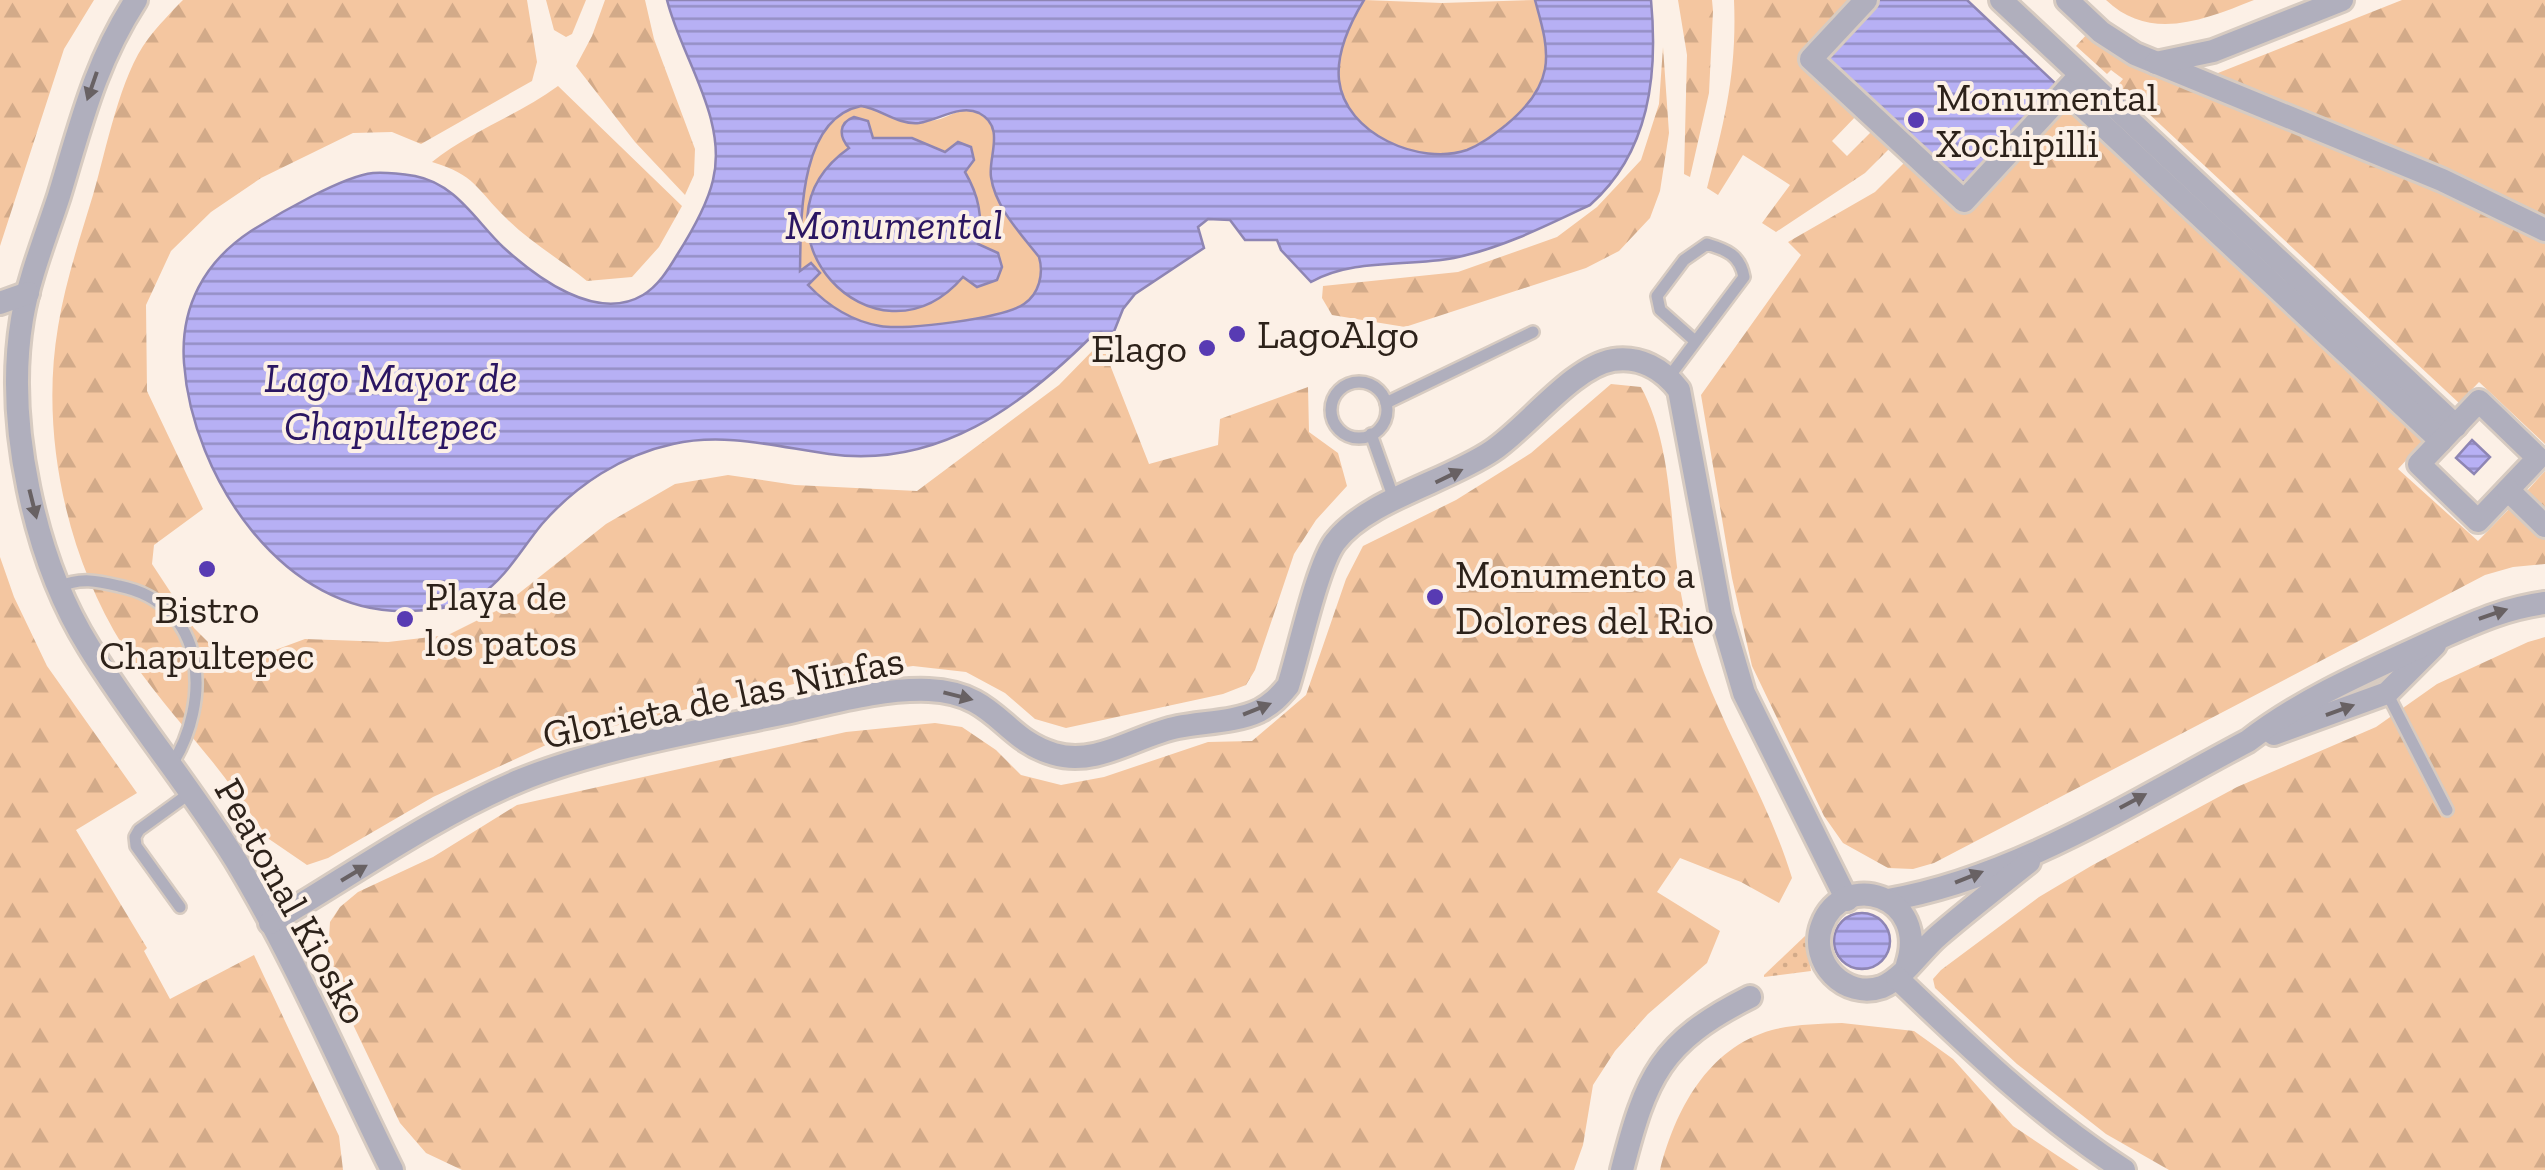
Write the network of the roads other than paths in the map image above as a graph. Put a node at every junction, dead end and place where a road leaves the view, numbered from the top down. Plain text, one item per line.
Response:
1 (136, 0) edge
2 (1866, 0) edge
3 (2001, 0) edge
4 (2066, 0) edge
5 (2342, 0) edge
6 (2156, 63) junction
7 (2074, 83) junction
8 (2545, 230) edge
9 (28, 293) junction
10 (0, 303) edge
11 (1533, 332) dead end
12 (1695, 341) junction
13 (1669, 377) junction
14 (1386, 402) junction
15 (1371, 434) junction
16 (2448, 434) junction
17 (0, 436) edge
18 (23, 449) junction
19 (2508, 490) junction
20 (1394, 499) junction
21 (2545, 526) edge
22 (59, 587) junction
23 (2545, 603) edge
24 (2445, 636) junction
25 (2386, 693) junction
26 (2248, 741) junction
27 (171, 766) junction
28 (190, 793) junction
29 (2447, 810) dead end
30 (2047, 846) junction
31 (1846, 900) junction
32 (1888, 900) junction
33 (180, 907) dead end
34 (270, 923) junction
35 (1902, 972) junction
36 (1750, 997) dead end
37 (392, 1170) edge
38 (1622, 1170) edge
39 (2124, 1170) edge

1 -> 9 street, Peatonal Kiosko
2 - 7 street
3 - 7 street
4 - 6 street
5 - 6 street
6 - 8 street
7 - 16 street
9 - 10 street
9 - 18 street, Peatonal Kiosko
11 - 14 lane
12 - 12 lane
12 - 13 lane
20 -> 13 street, Glorieta de las Ninfas
13 - 31 street
14 - 15 lane
14 - 15 lane
15 - 20 lane
16 - 19 street
16 - 19 street
17 - 18 street
18 -> 22 street, Peatonal Kiosko
19 - 21 street
34 -> 20 street, Glorieta de las Ninfas
22 - 27 street, Peatonal Kiosko
22 - 27 lane
24 -> 23 street
24 - 25 street
24 - 26 street
26 -> 25 street
25 - 29 lane
30 -> 26 street
27 - 28 street, Peatonal Kiosko
28 - 33 lane
28 - 34 street, Peatonal Kiosko
32 -> 30 street
30 - 35 street
31 - 32 street
31 - 35 street
32 - 35 street
34 - 37 street, Peatonal Kiosko
35 - 39 street
36 - 38 street

